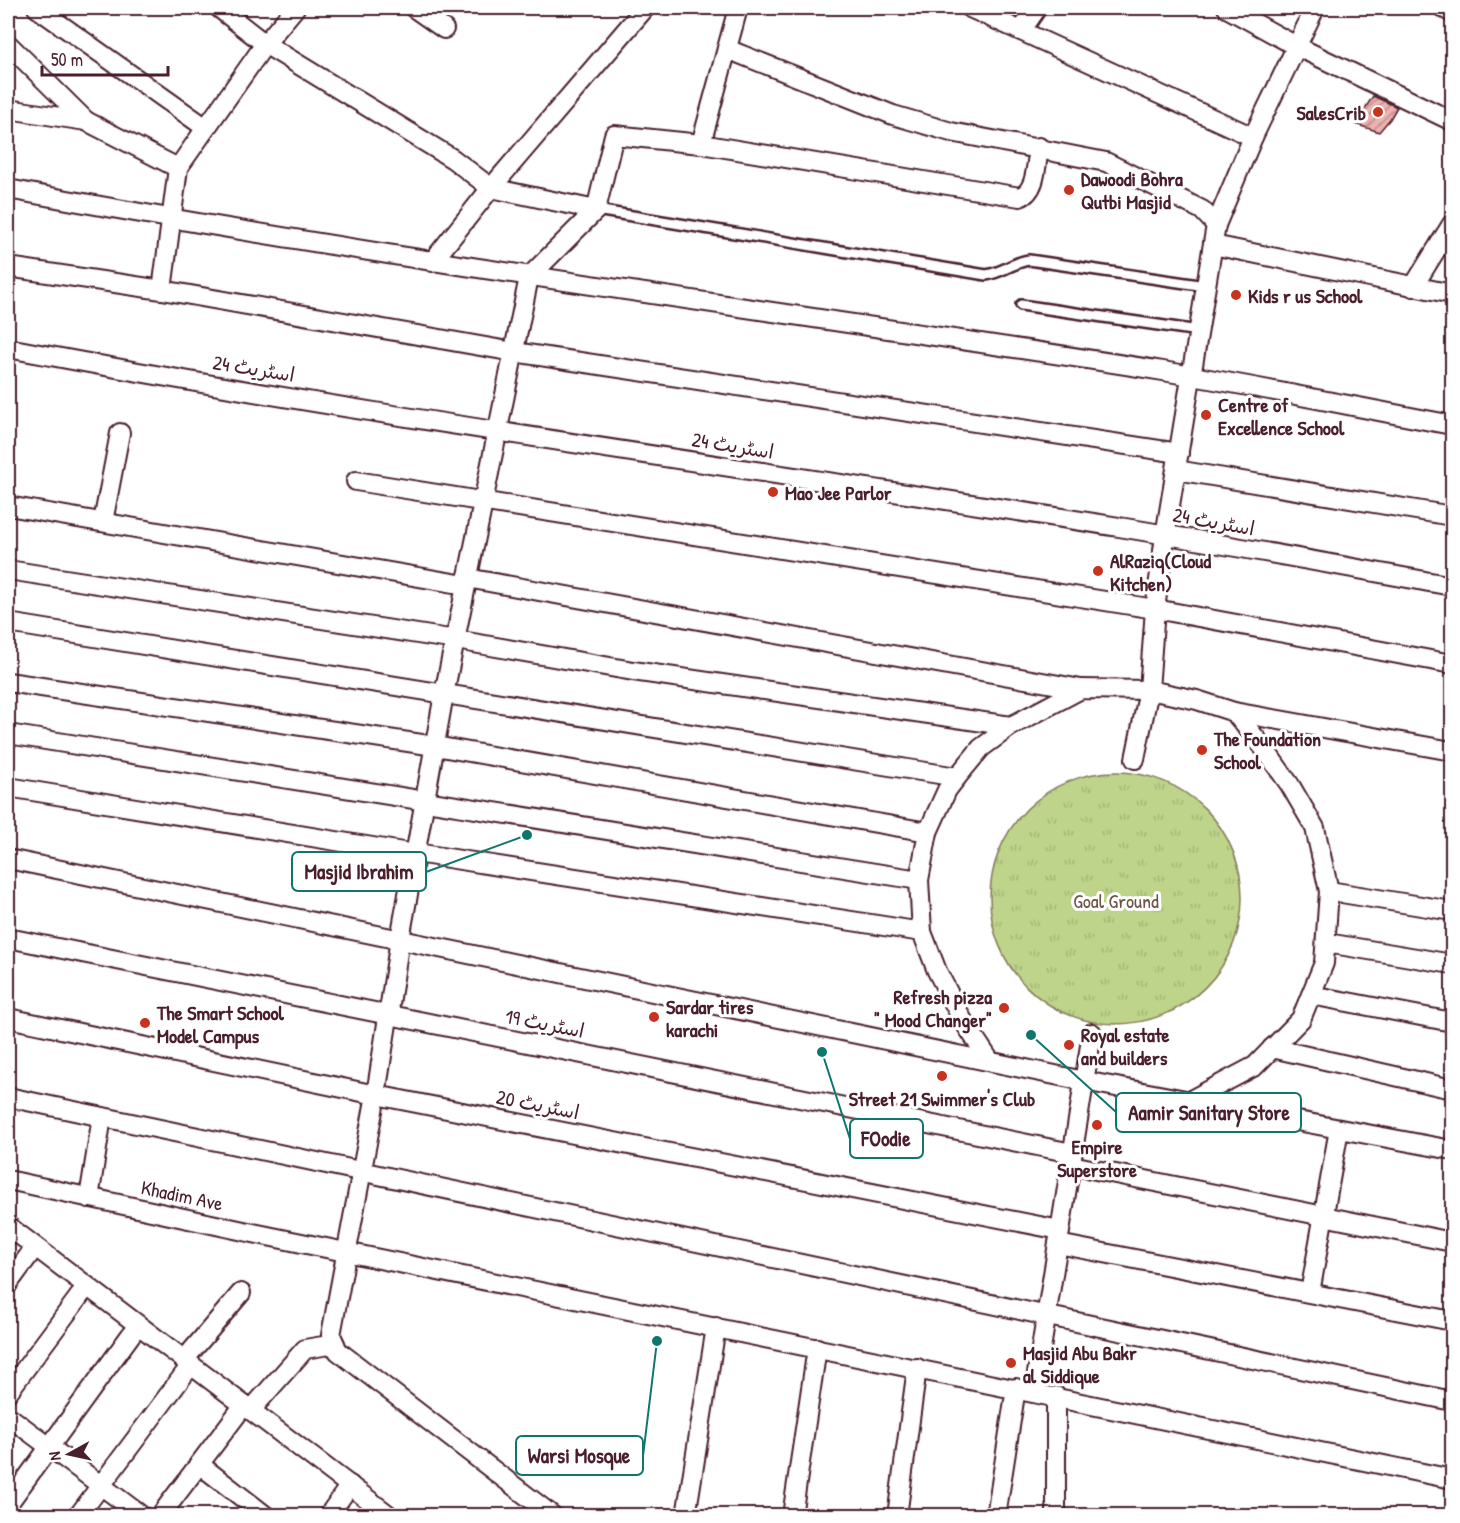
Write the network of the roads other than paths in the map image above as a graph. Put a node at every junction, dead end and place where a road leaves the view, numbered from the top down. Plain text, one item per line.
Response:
1 (37, 8) edge
2 (219, 8) edge
3 (295, 8) edge
4 (414, 8) edge
5 (645, 8) edge
6 (738, 8) edge
7 (970, 8) edge
8 (1037, 8) edge
9 (1315, 8) edge
10 (1443, 8) edge
11 (1235, 9) edge
12 (1452, 13) edge
13 (444, 29) dead end
14 (1021, 31) junction
15 (8, 44) edge
16 (265, 44) junction
17 (1296, 45) junction
18 (728, 49) junction
19 (8, 109) edge
20 (86, 121) junction
21 (1452, 121) edge
22 (206, 128) junction
23 (1253, 137) junction
24 (701, 144) junction
25 (1039, 147) junction
26 (178, 168) junction
27 (491, 188) junction
28 (8, 189) edge
29 (596, 210) junction
30 (172, 220) junction
31 (1452, 224) edge
32 (1216, 225) junction
33 (1213, 245) junction
34 (432, 262) junction
35 (8, 267) edge
36 (529, 277) junction
37 (1206, 286) junction
38 (1413, 287) junction
39 (162, 290) junction
40 (1452, 294) edge
41 (1022, 305) dead end
42 (1199, 331) junction
43 (8, 348) edge
44 (514, 352) junction
45 (1191, 376) junction
46 (1452, 425) edge
47 (497, 431) junction
48 (120, 433) dead end
49 (1177, 462) junction
50 (356, 481) dead end
51 (483, 501) junction
52 (8, 506) edge
53 (1452, 516) edge
54 (103, 522) junction
55 (1165, 536) junction
56 (8, 570) edge
57 (466, 582) junction
58 (1452, 586) edge
59 (1155, 609) junction
60 (8, 623) edge
61 (456, 640) junction
62 (1452, 664) edge
63 (8, 682) edge
64 (1081, 689) junction
65 (1149, 690) junction
66 (444, 694) junction
67 (1234, 712) junction
68 (1011, 726) junction
69 (8, 734) edge
70 (435, 746) junction
71 (1452, 751) edge
72 (1135, 759) dead end
73 (957, 777) junction
74 (8, 787) edge
75 (425, 799) junction
76 (928, 832) junction
77 (415, 854) junction
78 (8, 859) edge
79 (919, 880) junction
80 (1329, 891) junction
81 (1452, 911) edge
82 (922, 932) junction
83 (8, 938) edge
84 (400, 939) junction
85 (1326, 943) junction
86 (1452, 964) edge
87 (1311, 995) junction
88 (388, 1015) junction
89 (8, 1018) edge
90 (1452, 1022) edge
91 (1092, 1033) dead end
92 (1272, 1048) junction
93 (990, 1061) junction
94 (1084, 1081) junction
95 (1452, 1089) edge
96 (376, 1095) junction
97 (8, 1097) edge
98 (1189, 1101) junction
99 (102, 1117) junction
100 (1339, 1129) junction
101 (1452, 1150) edge
102 (1072, 1159) junction
103 (361, 1172) junction
104 (8, 1180) edge
105 (89, 1198) junction
106 (1323, 1216) junction
107 (8, 1226) edge
108 (1059, 1237) junction
109 (1452, 1242) edge
110 (34, 1247) junction
111 (348, 1251) junction
112 (8, 1284) edge
113 (87, 1286) junction
114 (241, 1293) dead end
115 (1310, 1293) junction
116 (1046, 1316) junction
117 (1452, 1321) edge
118 (138, 1325) junction
119 (716, 1327) junction
120 (335, 1344) junction
121 (817, 1348) junction
122 (188, 1363) junction
123 (917, 1368) junction
124 (1016, 1388) junction
125 (8, 1392) edge
126 (1034, 1392) junction
127 (1056, 1396) junction
128 (1452, 1401) edge
129 (247, 1407) junction
130 (8, 1416) edge
131 (49, 1447) junction
132 (199, 1464) junction
133 (1452, 1479) edge
134 (101, 1485) junction
135 (350, 1485) junction
136 (8, 1504) edge
137 (78, 1515) edge
138 (142, 1515) edge
139 (160, 1515) edge
140 (267, 1515) edge
141 (328, 1515) edge
142 (390, 1515) edge
143 (554, 1515) edge
144 (686, 1515) edge
145 (792, 1515) edge
146 (897, 1515) edge
147 (996, 1515) edge
148 (1056, 1515) edge

1 - 22 street
2 - 16 street
3 - 16 street
4 - 13 street
5 - 27 street
6 - 18 street
7 - 14 street
8 - 14 street
9 - 17 street
10 - 12 street
11 - 17 street
14 - 23 street
15 - 20 street
16 - 22 street
16 - 27 street
17 - 21 street
17 - 23 street
18 - 24 street
18 - 25 street
19 - 20 street
20 - 26 street
22 - 26 street
23 - 32 street
24 - 25 street
24 - 29 street
25 - 32 street
26 - 30 street
27 - 29 street
27 - 34 street
28 - 30 street
29 - 36 street
29 - 37 lane
30 - 34 street
30 - 39 street
31 - 38 street
32 - 33 street
33 - 37 street
33 - 38 street
34 - 36 street
35 - 39 street
36 - 44 street
36 - 45 street
37 - 42 street
38 - 40 street
39 - 44 street
41 - 42 lane
42 - 45 street
43 - 47 street, اسٹریٹ 24
44 - 47 street
44 - 49 street
45 - 46 street
45 - 49 street
47 - 51 street
47 - 55 street, اسٹریٹ 24
48 - 54 street
49 - 53 street
49 - 55 street
50 - 51 street
51 - 57 street
51 - 59 street
52 - 54 street
54 - 57 street
55 - 58 street, اسٹریٹ 24
55 - 59 street
56 - 61 street
57 - 61 street
57 - 64 street
59 - 62 street
59 - 65 street
60 - 66 street
61 - 66 street
61 - 68 street
63 - 70 street
64 - 65 street
64 - 68 street
65 - 67 street
65 - 72 street
66 - 70 street
66 - 73 street
67 - 71 street
67 - 80 street
68 - 73 street
69 - 75 street
70 - 75 street
70 - 76 street
73 - 76 street
74 - 77 street
75 - 77 street
75 - 79 street
76 - 79 street
77 - 82 street
77 - 84 street
78 - 84 street
79 - 82 street
80 - 81 street
80 - 85 street
82 - 93 street
83 - 88 street, اسٹریٹ 19
84 - 88 street
84 - 93 street
85 - 86 street
85 - 87 street
87 - 90 street
87 - 92 street
88 - 96 street
88 - 102 street, اسٹریٹ 19
89 - 96 street, اسٹریٹ 20
91 - 94 street
92 - 95 street
92 - 98 street
93 - 94 street
94 - 98 street
94 - 102 street
96 - 103 street
96 - 108 street, اسٹریٹ 20
97 - 99 street
98 - 100 street
99 - 103 street
99 - 105 street
100 - 101 street
100 - 106 street
102 - 106 street, اسٹریٹ 19
102 - 108 street
103 - 111 street
103 - 116 street
104 - 105 street, Khadim Ave
105 - 111 street, Khadim Ave
106 - 109 street, اسٹریٹ 19
106 - 115 street
107 - 110 street
108 - 115 street, اسٹریٹ 20
108 - 116 street
110 - 112 street
110 - 113 street
111 - 119 street, Khadim Ave
111 - 120 street
113 - 118 street
113 - 125 street
114 - 122 street
115 - 117 street, اسٹریٹ 20
116 - 126 street
116 - 128 street
118 - 122 street
118 - 131 street
119 - 121 street, Khadim Ave
119 - 144 street
120 - 129 street
120 - 143 street
121 - 123 street, Khadim Ave
121 - 145 street
122 - 129 street
122 - 134 street
123 - 124 street, Khadim Ave
123 - 146 street
124 - 126 street, Khadim Ave
124 - 147 street
126 - 127 street, Khadim Ave
127 - 133 street, Khadim Ave
127 - 148 street
129 - 132 street
129 - 135 street
130 - 131 street
131 - 134 street
131 - 136 street
132 - 139 street
132 - 140 street
134 - 137 street
134 - 138 street
135 - 141 street
135 - 142 street

